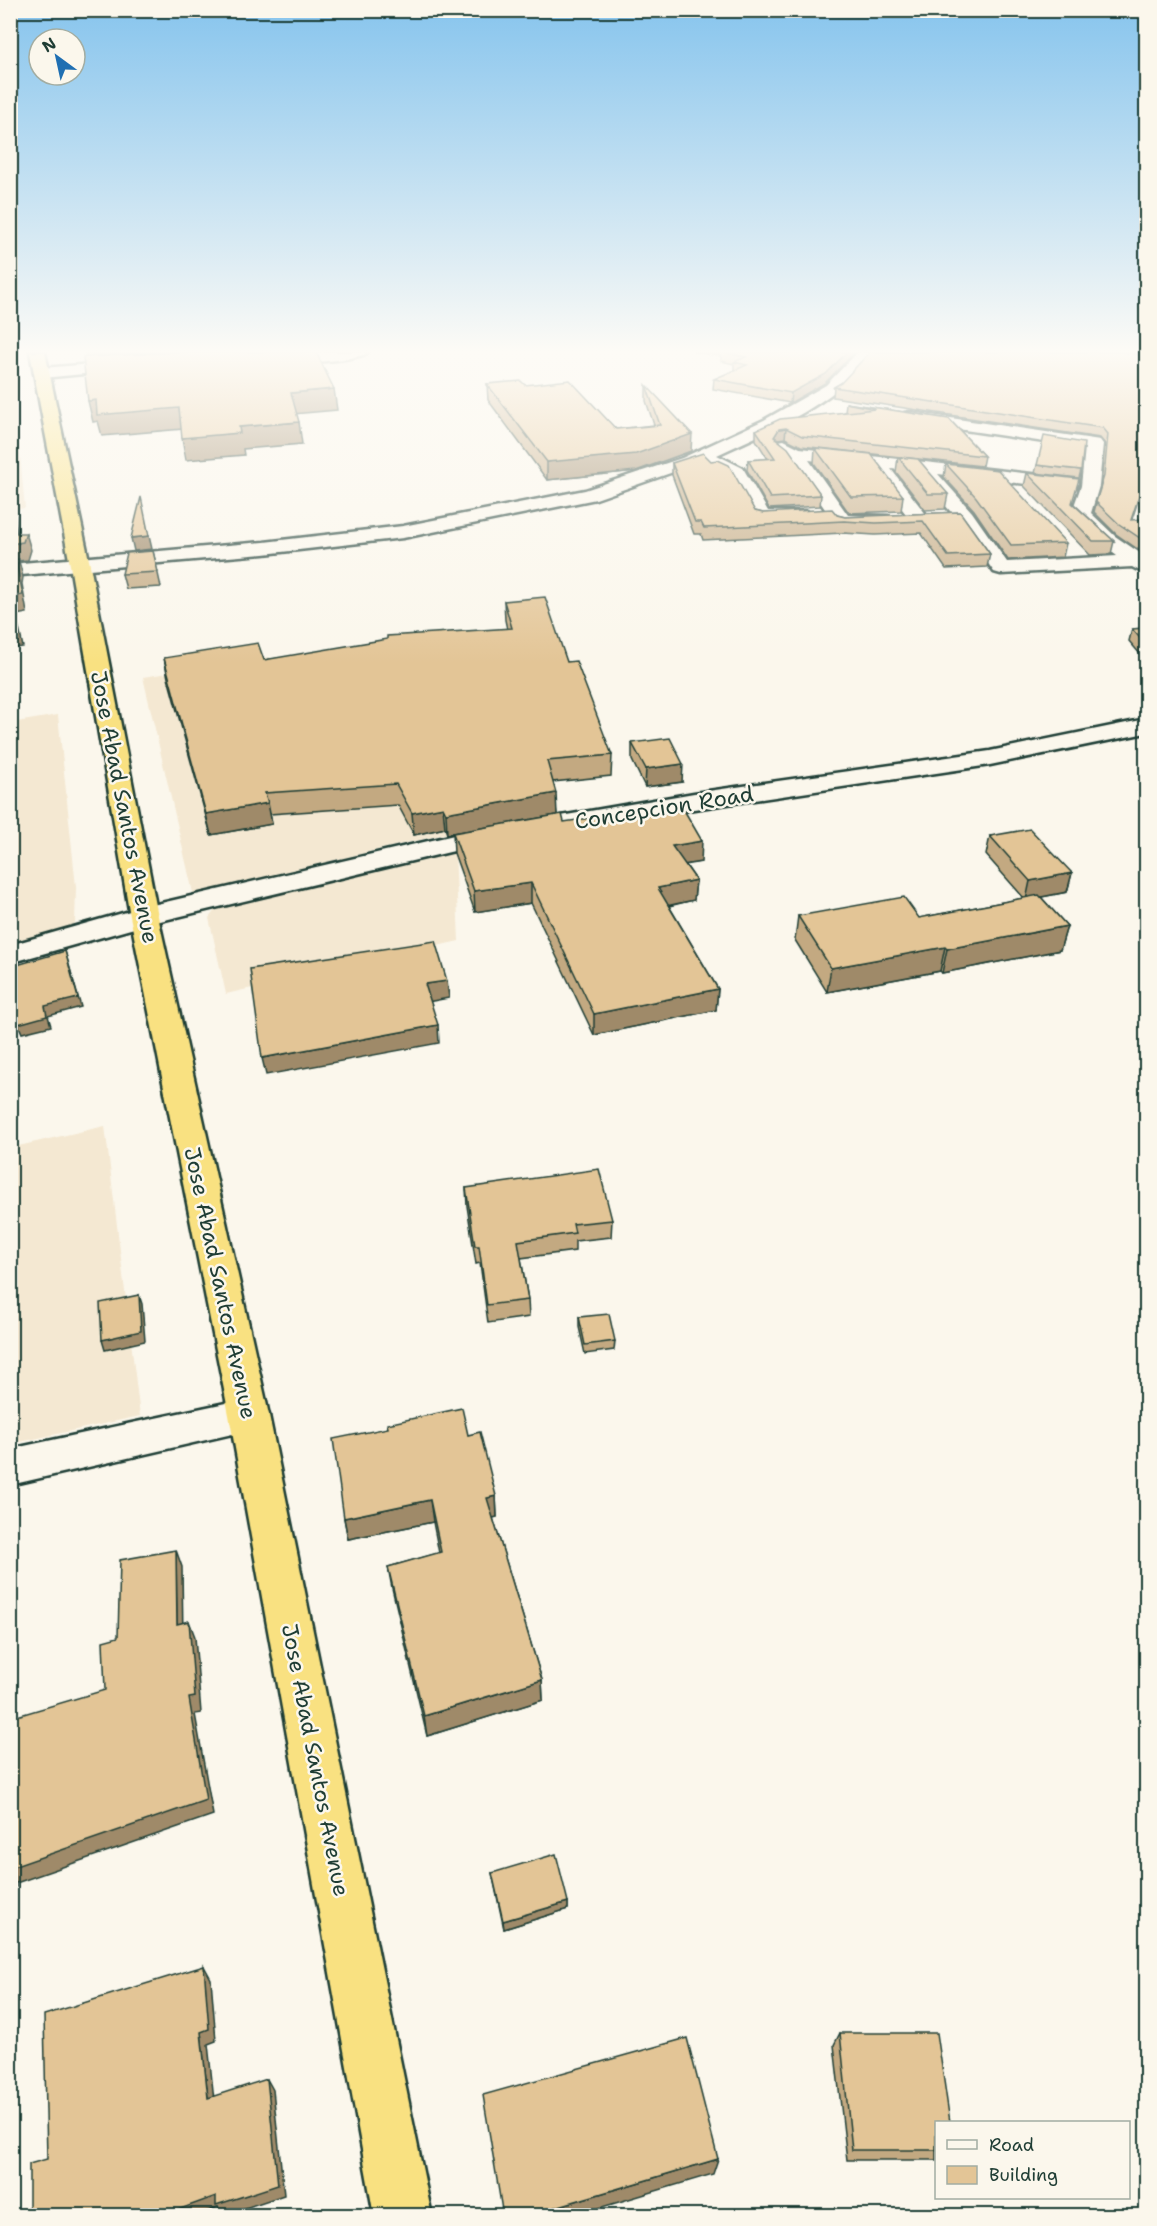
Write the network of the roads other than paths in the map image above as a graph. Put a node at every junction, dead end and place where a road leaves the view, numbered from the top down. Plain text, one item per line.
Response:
1 (58, 456) edge
2 (700, 456) edge
3 (704, 456) edge
4 (797, 456) edge
5 (821, 456) edge
6 (1093, 456) edge
7 (876, 462) junction
8 (922, 467) junction
9 (1001, 476) junction
10 (1090, 486) junction
11 (1018, 493) edge
12 (838, 513) junction
13 (965, 516) junction
14 (919, 518) junction
15 (1067, 546) dead end
16 (1083, 563) junction
17 (80, 564) junction
18 (1143, 564) edge
19 (10, 570) edge
20 (1146, 726) edge
21 (144, 916) junction
22 (10, 954) edge
23 (249, 1415) junction
24 (10, 1467) edge
25 (403, 2216) edge

1 - 17 highway, Jose Abad Santos Avenue
2 - 17 street
3 - 12 street
4 - 12 street
5 - 7 street
6 - 10 street
7 - 8 street
7 - 14 street
8 - 9 street
8 - 13 street
9 - 10 street
9 - 11 street
10 - 18 street
12 - 14 street
13 - 14 street
13 - 16 street
15 - 16 street
16 - 18 street
17 - 19 street
17 - 21 highway, Jose Abad Santos Avenue
20 - 21 street, Concepcion Road
21 - 22 street, Concepcion Road
21 - 23 highway, Jose Abad Santos Avenue
23 - 24 street
23 - 25 highway, Jose Abad Santos Avenue

